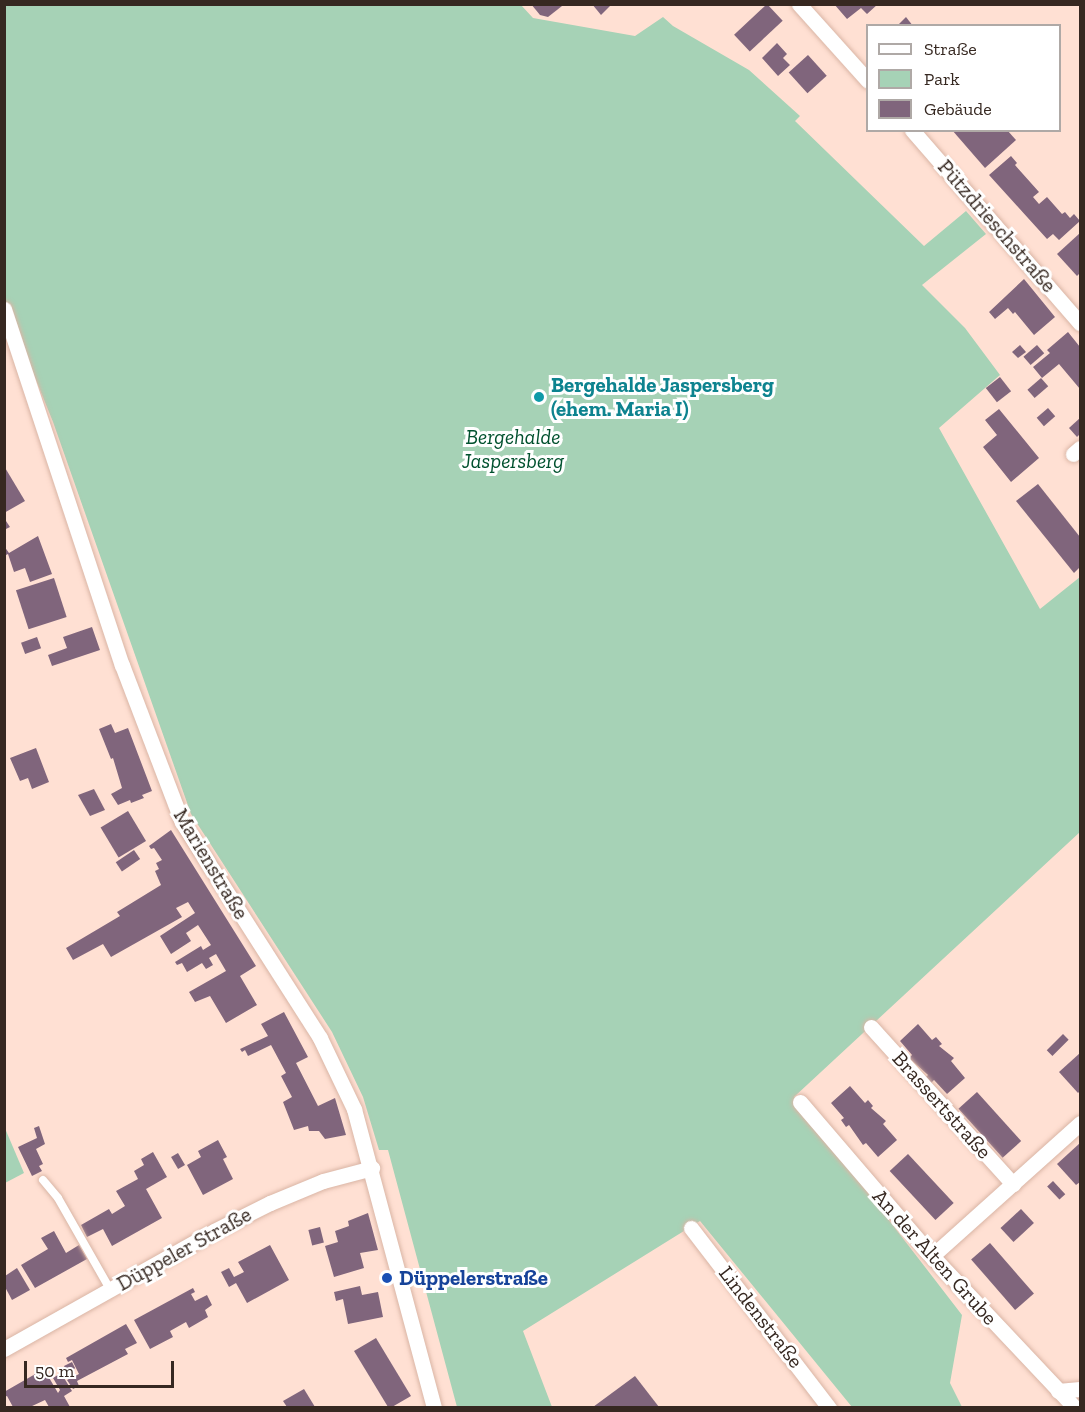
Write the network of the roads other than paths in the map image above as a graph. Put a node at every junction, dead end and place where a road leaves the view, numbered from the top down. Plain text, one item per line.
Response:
1 (799, 4) edge
2 (866, 80) edge
3 (914, 132) edge
4 (4, 309) edge
5 (1080, 323) edge
6 (871, 1027) dead end
7 (800, 1102) dead end
8 (1080, 1123) edge
9 (372, 1167) junction
10 (43, 1180) dead end
11 (1013, 1184) junction
12 (691, 1228) dead end
13 (932, 1256) junction
14 (110, 1289) junction
15 (4, 1349) edge
16 (1080, 1389) edge
17 (1058, 1391) junction
18 (433, 1407) edge
19 (829, 1407) edge
20 (1075, 1407) edge

1 - 2 street
3 - 5 street, Pützdrieschstraße
4 - 9 street, Marienstraße
6 - 11 street, Brassertstraße
7 - 13 street, An der Alten Grube
8 - 11 street
9 - 14 street, Düppeler Straße
9 - 18 street, Marienstraße
10 - 14 lane
11 - 13 street
12 - 19 street, Lindenstraße
13 - 17 street, An der Alten Grube
14 - 15 street, Düppeler Straße
16 - 17 street
17 - 20 street, An der Alten Grube

